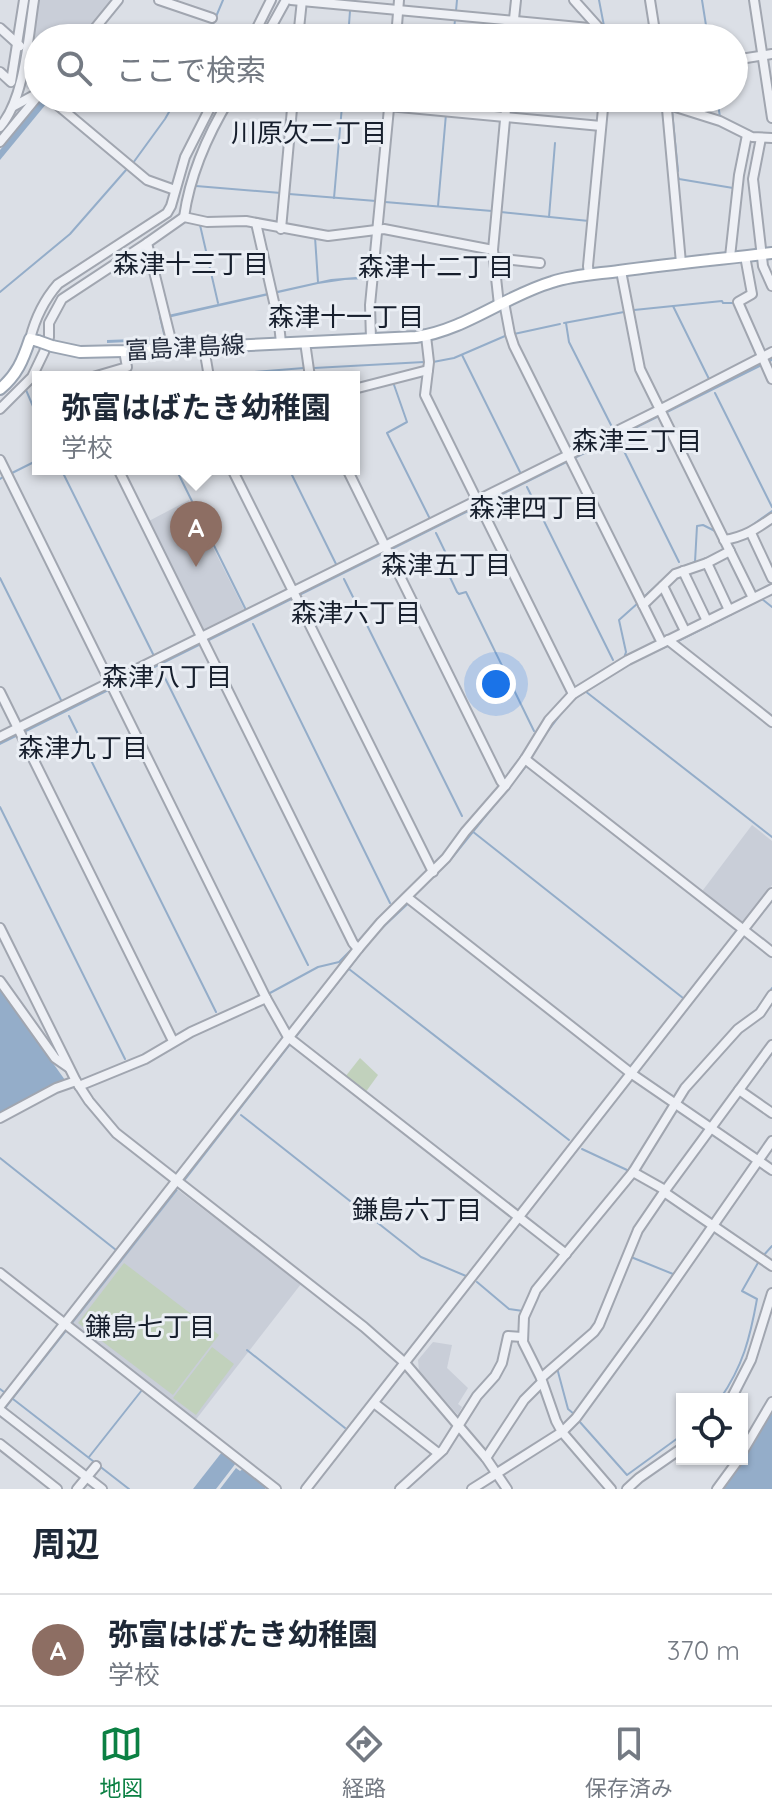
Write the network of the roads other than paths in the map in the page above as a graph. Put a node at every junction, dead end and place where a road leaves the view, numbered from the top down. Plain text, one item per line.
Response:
1 (34, 0) edge
2 (118, 0) edge
3 (159, 0) edge
4 (271, 0) edge
5 (286, 0) edge
6 (399, 0) edge
7 (516, 0) edge
8 (574, 0) edge
9 (650, 0) edge
10 (754, 0) edge
11 (302, 1) edge
12 (21, 2) edge
13 (398, 11) junction
14 (212, 18) dead end
15 (514, 21) junction
16 (260, 23) joint
17 (30, 24) edge
18 (98, 24) edge
19 (273, 24) edge
20 (300, 24) edge
21 (397, 24) edge
22 (514, 24) edge
23 (546, 24) edge
24 (596, 24) edge
25 (654, 24) edge
26 (0, 28) edge
27 (17, 44) junction
28 (767, 55) edge
29 (24, 60) joint
30 (0, 72) edge
31 (24, 101) edge
32 (14, 106) junction
33 (24, 112) edge
34 (66, 112) edge
35 (208, 112) edge
36 (222, 112) edge
37 (292, 112) edge
38 (389, 112) edge
39 (467, 112) edge
40 (506, 112) edge
41 (602, 112) edge
42 (667, 112) edge
43 (694, 112) edge
44 (505, 117) junction
45 (772, 118) edge
46 (1, 125) edge
47 (601, 126) junction
48 (754, 137) junction
49 (772, 138) edge
50 (0, 142) edge
51 (175, 190) junction
52 (184, 217) junction
53 (256, 223) junction
54 (281, 229) junction
55 (378, 229) junction
56 (147, 243) junction
57 (731, 252) junction
58 (767, 253) edge
59 (494, 254) junction
60 (745, 256) junction
61 (540, 263) dead end
62 (681, 263) junction
63 (621, 271) junction
64 (589, 275) junction
65 (772, 286) edge
66 (502, 304) junction
67 (426, 336) junction
68 (371, 339) junction
69 (34, 340) junction
70 (305, 342) junction
71 (281, 343) junction
72 (173, 348) junction
73 (204, 348) junction
74 (124, 351) junction
75 (772, 352) edge
76 (764, 361) junction
77 (428, 370) junction
78 (35, 371) edge
79 (113, 371) edge
80 (208, 371) edge
81 (309, 371) edge
82 (32, 377) edge
83 (772, 379) edge
84 (360, 387) edge
85 (0, 389) edge
86 (0, 409) edge
87 (660, 413) junction
88 (570, 457) junction
89 (0, 460) edge
90 (121, 475) edge
91 (235, 475) edge
92 (350, 475) edge
93 (478, 503) junction
94 (772, 518) edge
95 (751, 533) junction
96 (724, 540) junction
97 (387, 549) junction
98 (730, 551) junction
99 (707, 563) junction
100 (683, 571) junction
101 (772, 578) edge
102 (663, 586) junction
103 (772, 589) edge
104 (294, 594) junction
105 (757, 596) junction
106 (772, 603) edge
107 (643, 605) junction
108 (729, 610) junction
109 (707, 621) junction
110 (685, 631) junction
111 (203, 640) junction
112 (665, 642) junction
113 (112, 687) junction
114 (0, 692) edge
115 (573, 694) junction
116 (772, 722) edge
117 (20, 731) junction
118 (0, 737) edge
119 (525, 759) junction
120 (505, 786) junction
121 (433, 872) junction
122 (772, 893) edge
123 (408, 898) junction
124 (0, 928) edge
125 (744, 931) junction
126 (358, 949) junction
127 (772, 952) edge
128 (0, 981) edge
129 (772, 995) edge
130 (266, 998) junction
131 (291, 1039) junction
132 (173, 1041) junction
133 (772, 1045) edge
134 (69, 1067) junction
135 (632, 1074) junction
136 (78, 1084) junction
137 (739, 1090) junction
138 (676, 1103) junction
139 (772, 1113) edge
140 (0, 1118) edge
141 (711, 1128) junction
142 (772, 1141) edge
143 (758, 1161) junction
144 (772, 1170) edge
145 (633, 1172) junction
146 (176, 1181) junction
147 (664, 1191) junction
148 (519, 1218) junction
149 (713, 1225) junction
150 (566, 1254) junction
151 (772, 1266) edge
152 (0, 1273) edge
153 (772, 1293) edge
154 (67, 1325) junction
155 (522, 1337) junction
156 (405, 1363) junction
157 (541, 1380) junction
158 (734, 1393) edge
159 (772, 1402) edge
160 (374, 1403) junction
161 (2, 1413) edge
162 (458, 1424) junction
163 (562, 1432) junction
164 (748, 1443) edge
165 (0, 1444) edge
166 (676, 1452) edge
167 (438, 1453) junction
168 (486, 1458) junction
169 (735, 1465) edge
170 (96, 1466) dead end
171 (497, 1473) junction
172 (87, 1477) junction
173 (57, 1489) edge
174 (77, 1489) edge
175 (102, 1489) edge
176 (276, 1489) edge
177 (306, 1489) edge
178 (400, 1489) edge
179 (472, 1489) edge
180 (507, 1489) edge
181 (611, 1489) edge
182 (627, 1489) edge
183 (717, 1489) edge

1 - 17 street
2 - 18 street
3 - 14 street
4 - 16 street
5 - 11 street
5 - 16 street
5 - 19 street
6 - 13 street
7 - 15 street
8 - 24 street
9 - 25 street
10 - 28 street
11 - 13 street
11 - 20 street
12 - 27 street
13 - 15 street
13 - 21 street
15 - 22 street
15 - 23 street
26 - 27 street
27 - 29 street
27 - 30 street
28 - 45 street
29 - 32 street
31 - 32 street
32 - 46 street
33 - 50 street
34 - 51 street
35 - 51 street
36 - 52 street
37 - 54 street
38 - 55 street
39 - 44 street
40 - 44 street
41 - 47 street
42 - 62 street
43 - 48 street
44 - 47 street
44 - 59 street
47 - 64 street
48 - 49 street
48 - 57 street
48 - 58 street
51 - 69 street
52 - 53 street
52 - 56 street
53 - 54 street
53 - 71 street
54 - 55 street
55 - 59 street
55 - 68 street
56 - 72 street
56 - 78 street
57 - 60 main road, 富島津島線
57 - 62 main road, 富島津島線
58 - 60 main road, 富島津島線
58 - 65 street
59 - 61 street
59 - 66 street
60 - 76 street
62 - 63 main road, 富島津島線
63 - 64 main road, 富島津島線
63 - 87 street
64 - 66 main road, 富島津島線
66 - 67 main road, 富島津島線
66 - 88 street
67 - 68 main road, 富島津島線
67 - 77 street
68 - 70 main road, 富島津島線
69 - 74 main road, 富島津島線, bridge
69 - 85 main road
70 - 71 main road, 富島津島線
70 - 81 street
71 - 73 main road, 富島津島線
72 - 73 main road, 富島津島線
72 - 74 main road, 富島津島線
73 - 80 street
74 - 79 street
75 - 76 street
76 - 83 street
76 - 87 street
77 - 84 street
77 - 93 street
82 - 86 street
87 - 88 street
87 - 96 street
88 - 93 street
88 - 107 street
89 - 113 street
90 - 111 street
91 - 104 street
92 - 97 street
93 - 97 street
93 - 115 street
94 - 95 street
95 - 96 street
95 - 101 street
96 - 98 street
97 - 104 street
97 - 120 street
98 - 99 street
98 - 105 street
99 - 100 street
99 - 108 street
100 - 102 street
100 - 109 street
102 - 107 street
102 - 110 street
103 - 105 street
104 - 111 street
104 - 121 street
105 - 106 street
105 - 108 street
107 - 112 street
108 - 109 street
109 - 110 street
110 - 112 street
111 - 113 street
111 - 126 street
112 - 115 street
112 - 116 street
113 - 117 street
113 - 130 street
114 - 117 street
115 - 119 street
117 - 118 street
117 - 132 street
119 - 120 street
119 - 125 street
120 - 121 street
121 - 123 street
122 - 125 street
123 - 126 street
123 - 135 street
124 - 134 street
125 - 127 street
125 - 135 street
126 - 131 street
128 - 134 street
129 - 138 street
130 - 131 street
130 - 132 street
131 - 146 street
131 - 148 street
132 - 136 street
133 - 137 street
134 - 136 street
135 - 138 street
135 - 148 street
136 - 140 street
136 - 146 street
137 - 139 street
137 - 141 street
138 - 141 street
138 - 145 street
141 - 143 street
141 - 147 street
142 - 143 street
143 - 144 street
143 - 149 street
145 - 147 street
145 - 150 street
146 - 154 street
146 - 156 street
147 - 149 street
147 - 157 street
148 - 150 street
148 - 156 street
149 - 151 street
149 - 163 street
150 - 155 street
152 - 154 street
153 - 158 street
154 - 161 street
154 - 176 street
155 - 157 street
155 - 162 street
156 - 160 street
156 - 162 street
157 - 163 street
157 - 168 street
159 - 164 street
160 - 167 street
160 - 177 street
161 - 172 street
162 - 167 street
162 - 168 street
163 - 171 street
163 - 181 street
165 - 173 street
166 - 182 street
167 - 178 street
168 - 171 street
169 - 183 street
170 - 172 street
171 - 179 street
171 - 180 street
172 - 174 street
172 - 175 street

